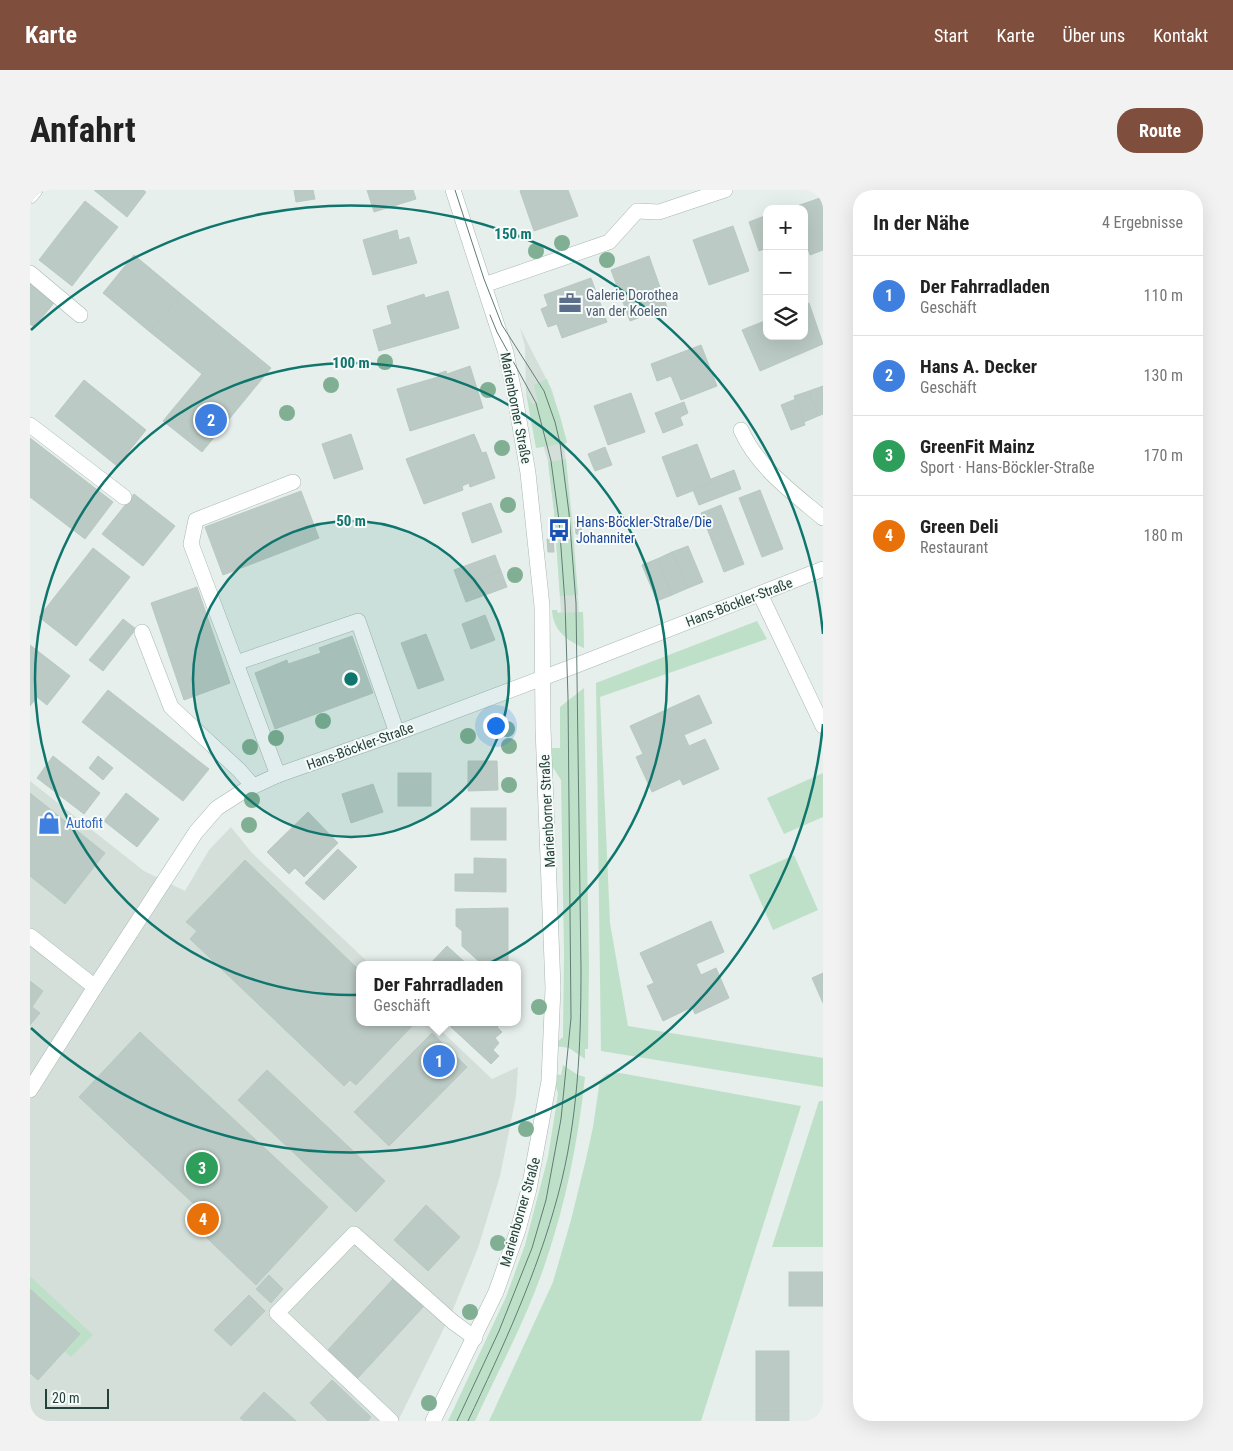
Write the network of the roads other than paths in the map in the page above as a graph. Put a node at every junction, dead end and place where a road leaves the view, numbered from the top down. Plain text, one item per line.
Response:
1 (453, 190) edge
2 (726, 190) edge
3 (30, 273) edge
4 (484, 285) junction
5 (80, 315) dead end
6 (30, 425) edge
7 (741, 430) dead end
8 (294, 482) dead end
9 (124, 497) dead end
10 (823, 518) edge
11 (823, 569) edge
12 (760, 594) junction
13 (142, 632) dead end
14 (236, 663) junction
15 (542, 678) junction
16 (823, 726) edge
17 (397, 733) junction
18 (278, 776) junction
19 (253, 786) junction
20 (30, 936) edge
21 (95, 987) junction
22 (30, 1090) edge
23 (475, 1338) junction
24 (391, 1421) edge
25 (433, 1421) edge

1 - 4 street, Marienborner Straße
2 - 4 street
3 - 5 street
4 - 15 street, Marienborner Straße
6 - 9 street
7 - 10 street
8 - 14 street
11 - 12 street, Hans-Böckler-Straße
12 - 15 street, Hans-Böckler-Straße
12 - 16 street
13 - 19 street
14 - 17 street
14 - 18 street
15 - 17 street, Hans-Böckler-Straße
15 - 23 street, Marienborner Straße
17 - 18 street, Hans-Böckler-Straße
18 - 19 street, Hans-Böckler-Straße
19 - 21 street, Hans-Böckler-Straße
20 - 21 street
21 - 22 street, Hans-Böckler-Straße
23 - 24 street
23 - 25 street, Marienborner Straße

